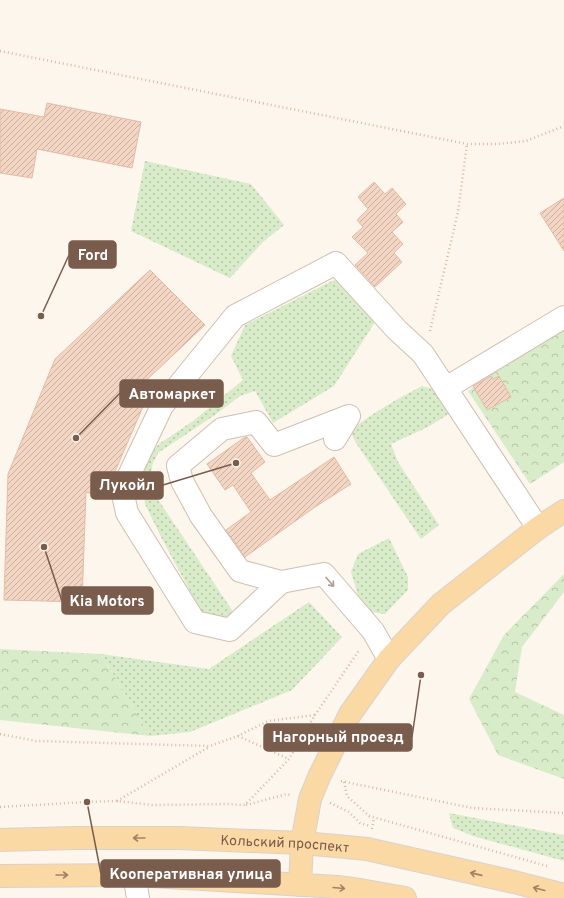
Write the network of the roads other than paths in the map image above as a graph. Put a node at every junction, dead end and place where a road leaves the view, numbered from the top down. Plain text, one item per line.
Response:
1 (564, 316) edge
2 (446, 388) junction
3 (335, 439) dead end
4 (564, 511) edge
5 (538, 528) junction
6 (281, 582) junction
7 (389, 659) junction
8 (0, 840) edge
9 (302, 843) junction
10 (134, 875) junction
11 (0, 876) edge
12 (300, 885) junction
13 (564, 895) edge
14 (138, 898) edge
15 (406, 898) edge

1 - 2 lane
2 - 5 lane
2 - 6 lane
3 - 6 lane
4 - 5 main road
5 - 7 main road
6 -> 7 lane
7 - 9 main road
9 -> 8 main road, Кольский проспект
9 - 12 main road
13 -> 9 main road, Кольский проспект
11 -> 10 main road
10 - 12 main road
10 - 14 lane
12 -> 15 main road

